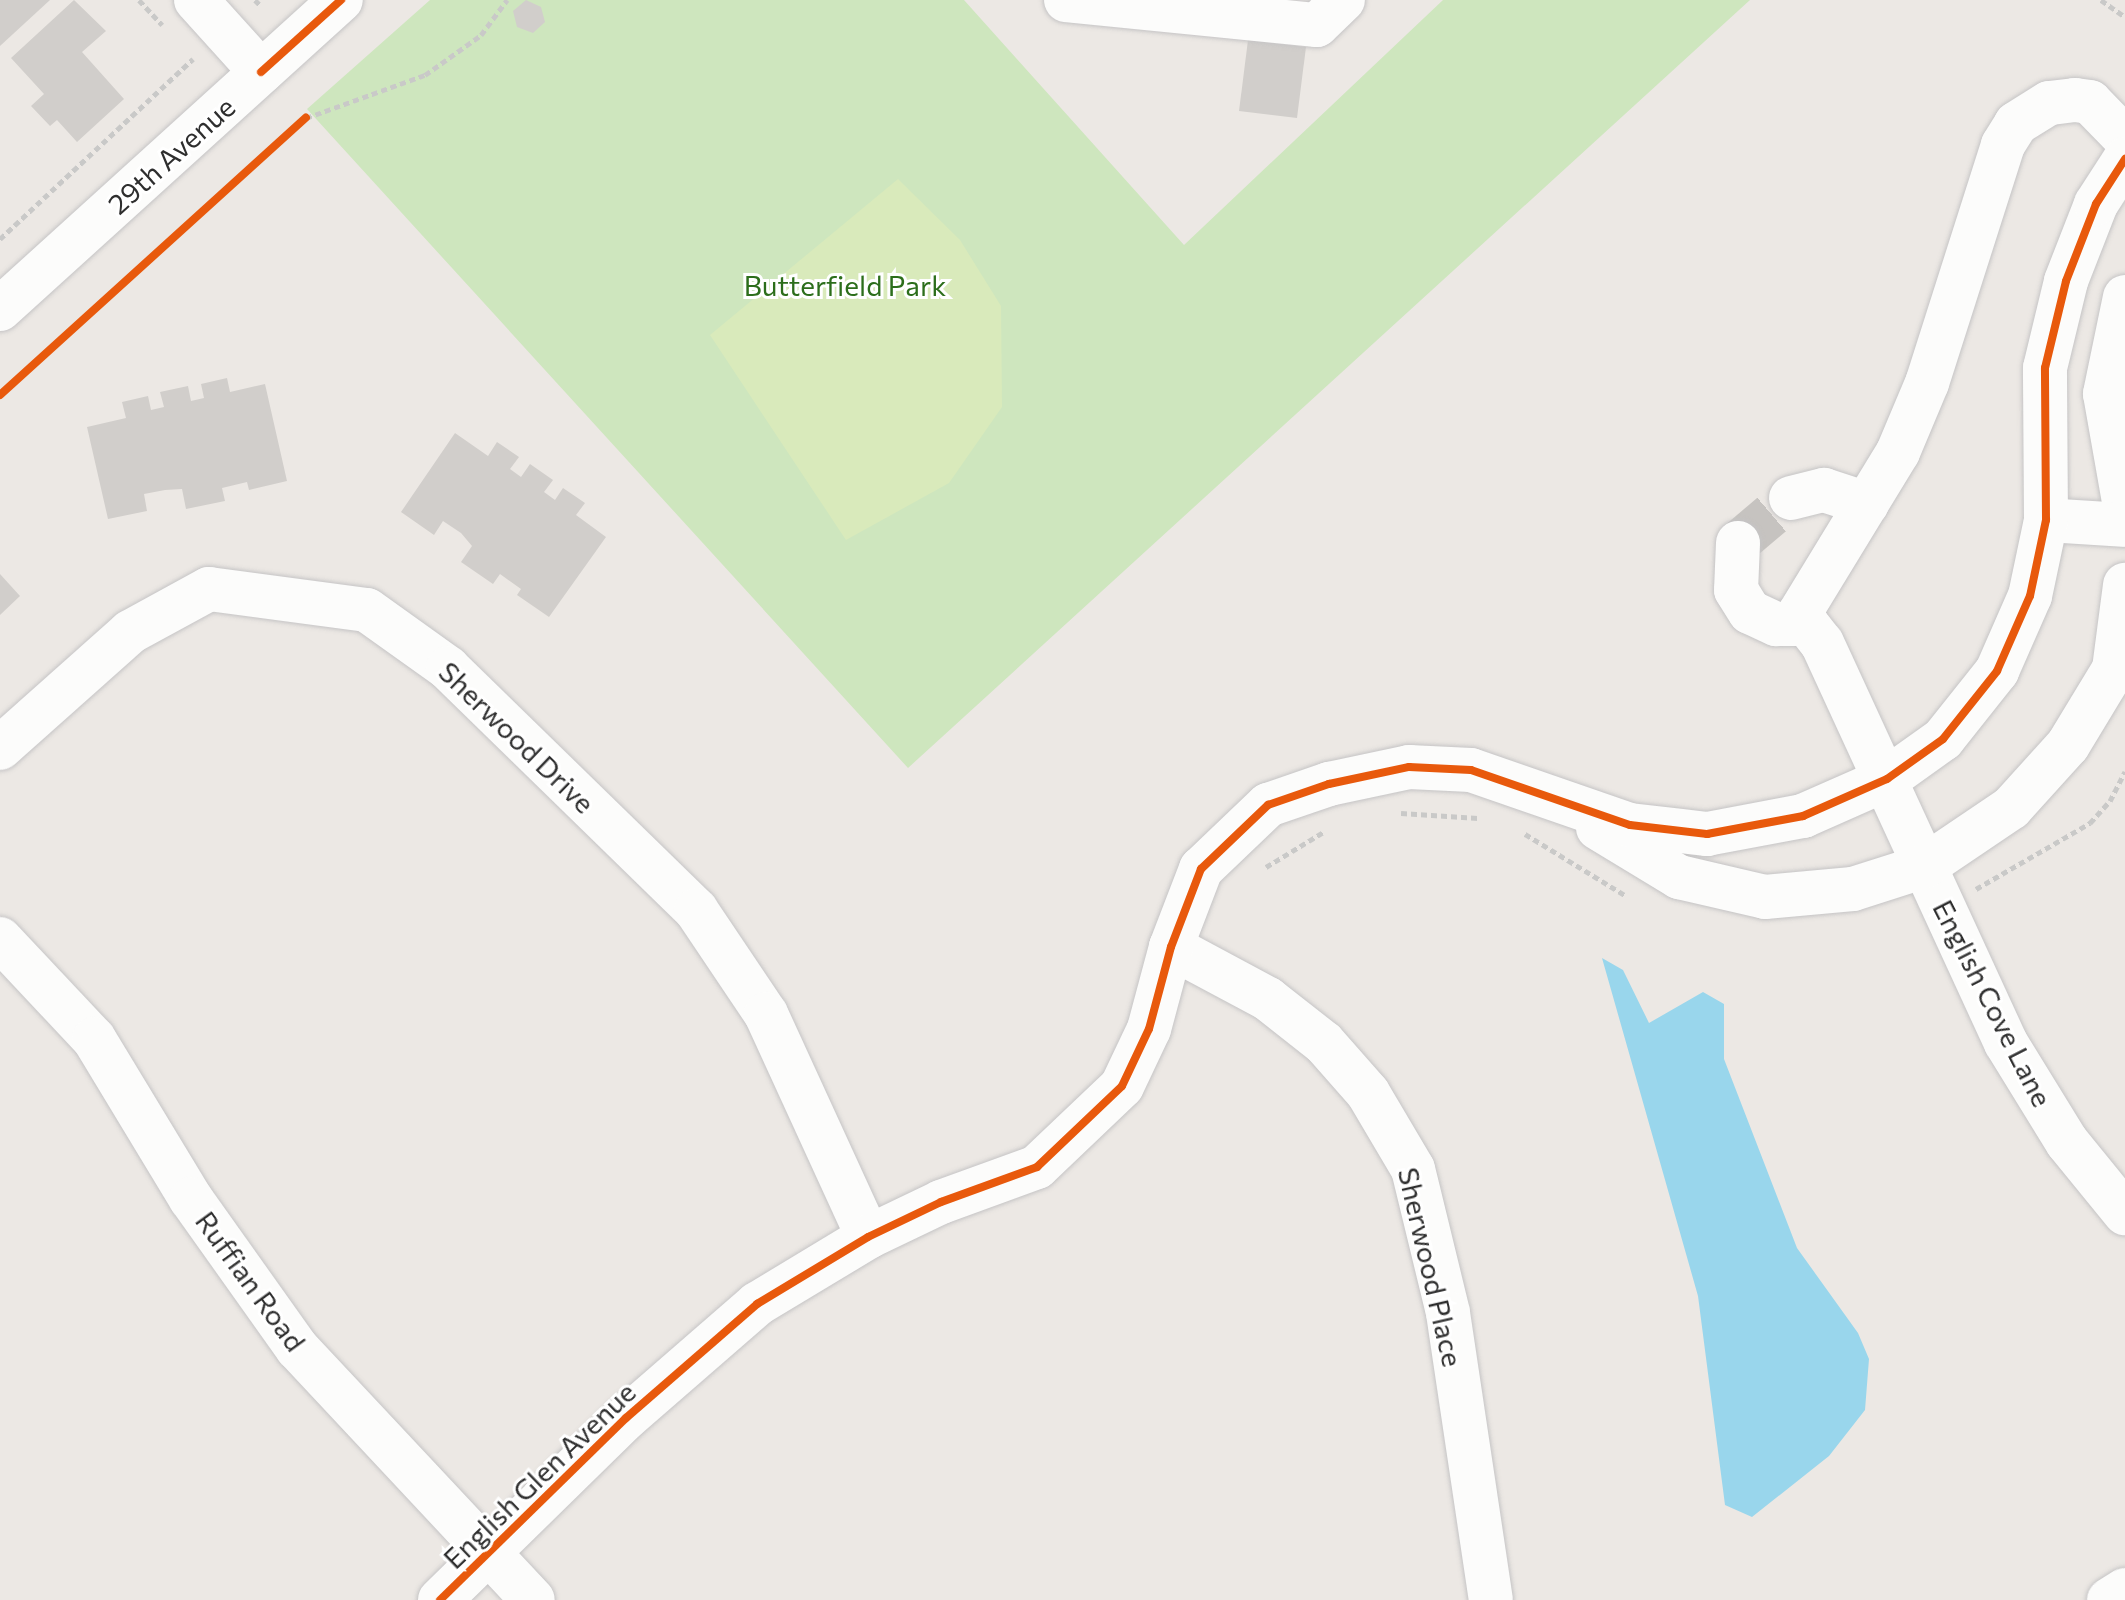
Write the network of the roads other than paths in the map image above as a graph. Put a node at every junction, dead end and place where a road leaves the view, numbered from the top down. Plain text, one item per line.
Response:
1 (196, 0) edge
2 (341, 0) edge
3 (1066, 0) edge
4 (1343, 0) edge
5 (261, 72) junction
6 (2125, 138) edge
7 (2125, 159) edge
8 (2125, 297) edge
9 (0, 309) edge
10 (1791, 498) tunnel mouth
11 (1867, 504) junction
12 (2125, 507) edge
13 (2046, 520) junction
14 (2125, 525) edge
15 (1738, 543) dead end
16 (2125, 585) edge
17 (1807, 624) junction
18 (0, 748) edge
19 (1887, 779) junction
20 (1548, 797) junction
21 (1925, 866) junction
22 (0, 939) edge
23 (1171, 947) junction
24 (2125, 1213) edge
25 (868, 1237) junction
26 (492, 1553) junction
27 (2125, 1590) edge
28 (440, 1600) edge
29 (533, 1600) edge
30 (1491, 1600) edge
31 (2109, 1600) edge

1 - 5 street
2 - 5 street, 29th Avenue
3 - 4 street
5 - 9 street, 29th Avenue
6 - 11 street
7 - 13 street, English Glen Avenue
8 - 12 street
10 - 11 street
11 - 17 street
13 - 14 street
13 - 19 street, English Glen Avenue
15 - 17 street
16 - 21 street, English Glen Avenue
17 - 19 street, English Cove Lane
18 - 25 street, Sherwood Drive
19 - 20 street, English Glen Avenue
19 - 21 street, English Cove Lane
20 - 21 street, English Glen Avenue
20 - 23 street, English Glen Avenue
21 - 24 street, English Cove Lane
22 - 26 street, Ruffian Road
23 - 25 street, English Glen Avenue
23 - 30 street, Sherwood Place
25 - 26 street, English Glen Avenue
26 - 28 street, English Glen Avenue
26 - 29 street, Ruffian Road
27 - 31 street

